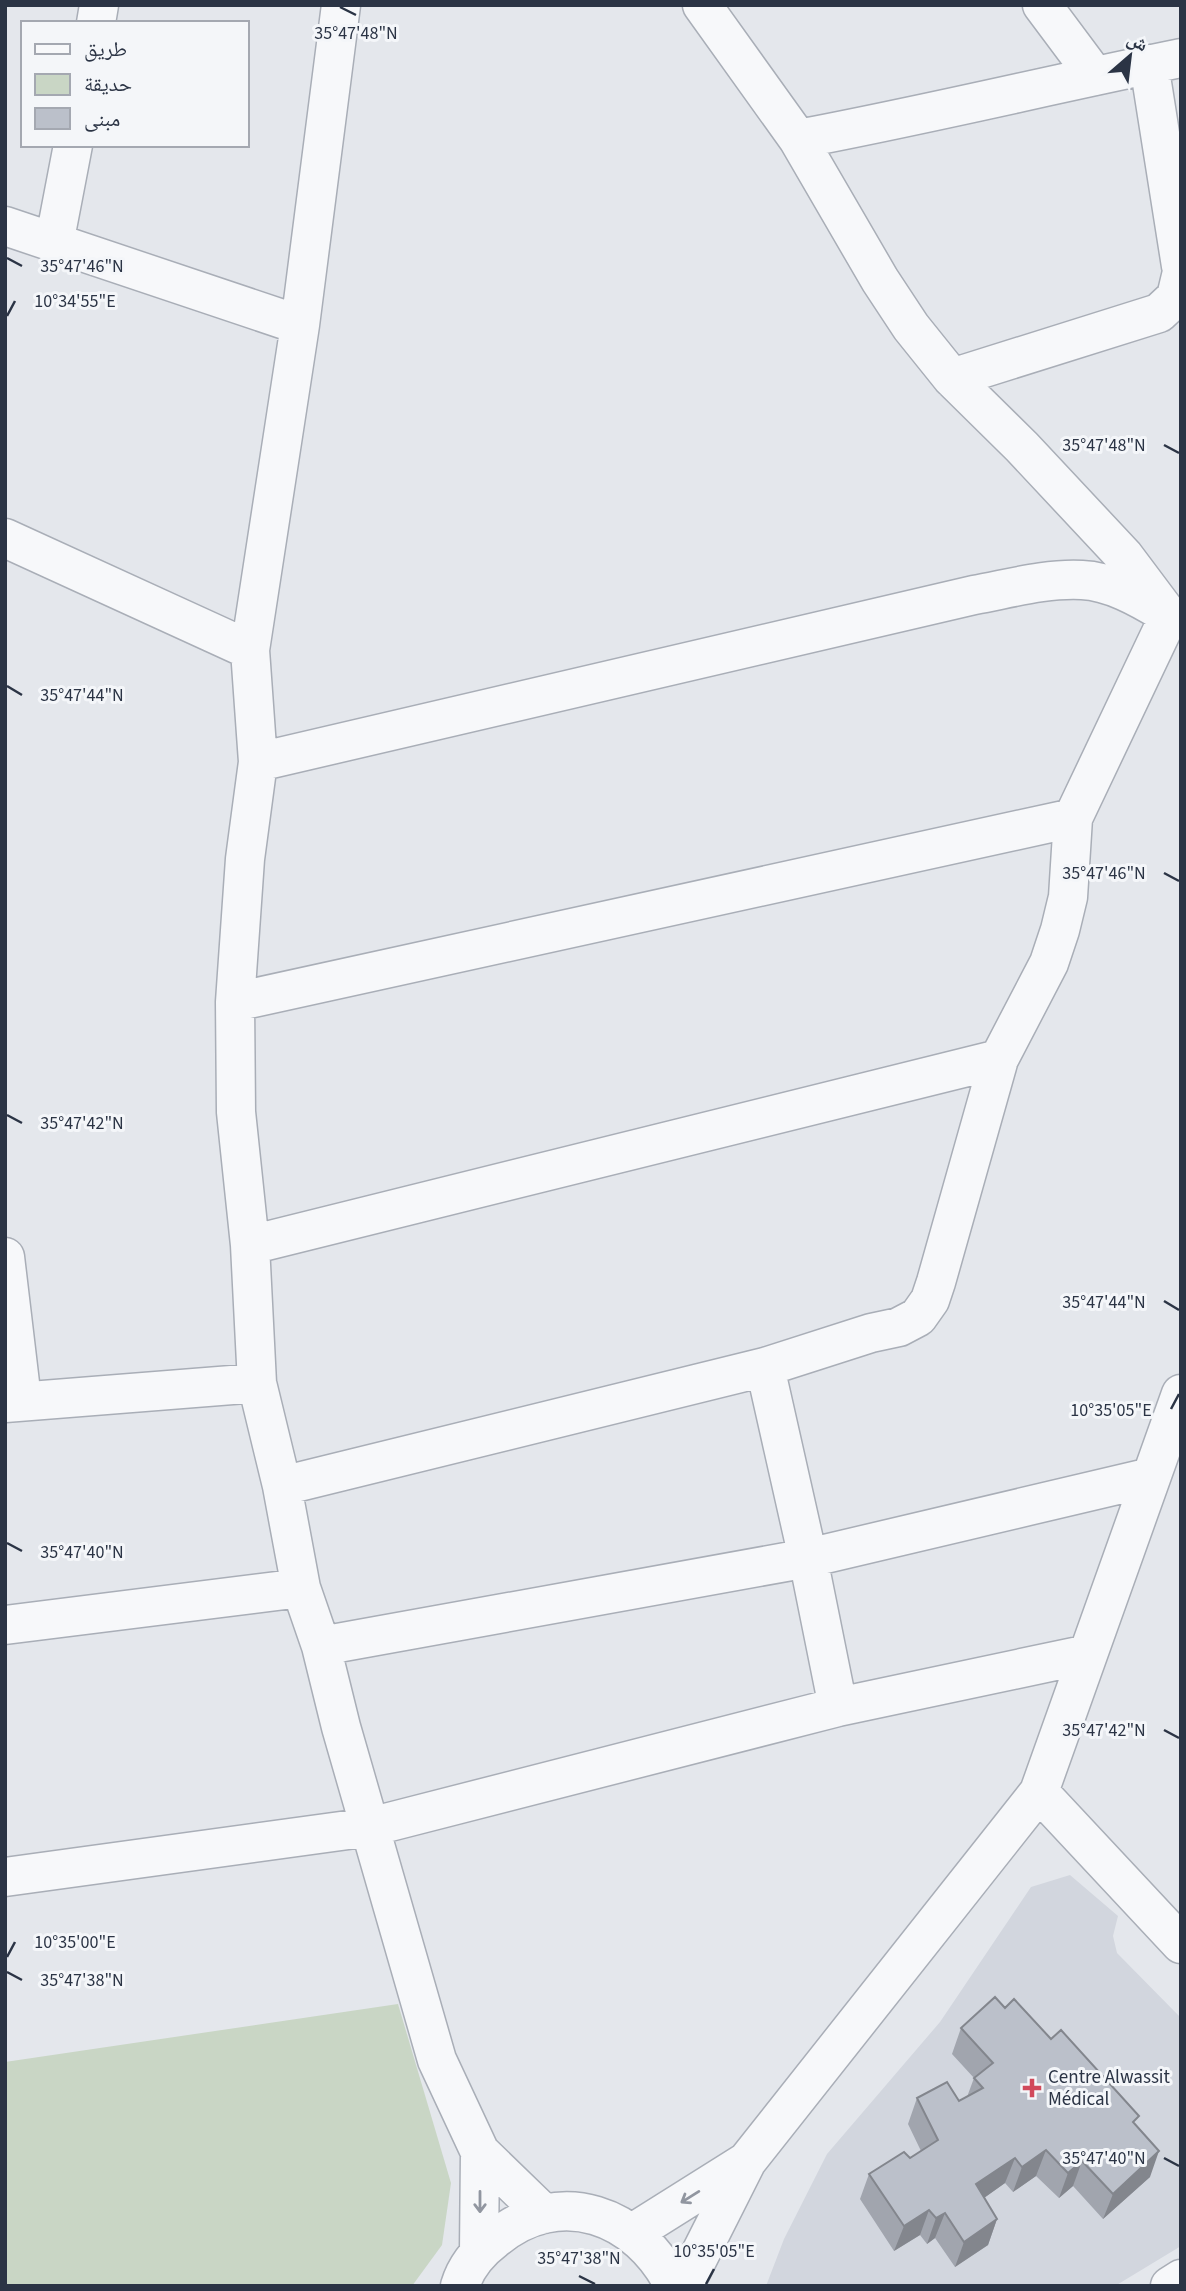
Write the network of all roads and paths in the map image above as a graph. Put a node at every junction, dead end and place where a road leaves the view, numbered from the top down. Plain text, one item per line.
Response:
1 (341, 5) edge
2 (702, 5) edge
3 (1042, 5) edge
4 (1165, 61) edge
5 (1095, 76) junction
6 (798, 139) junction
7 (73, 147) edge
8 (5, 226) edge
9 (54, 244) junction
10 (1181, 266) edge
11 (1181, 276) edge
12 (300, 325) junction
13 (952, 378) junction
14 (6, 547) edge
15 (1175, 623) edge
16 (250, 650) junction
17 (257, 762) junction
18 (1073, 818) junction
19 (235, 1002) junction
20 (999, 1059) junction
21 (250, 1245) junction
22 (5, 1257) edge
23 (765, 1367) junction
24 (257, 1383) junction
25 (1181, 1394) edge
26 (14, 1402) edge
27 (1151, 1477) junction
28 (282, 1486) junction
29 (808, 1558) junction
30 (301, 1588) junction
31 (5, 1625) edge
32 (321, 1646) junction
33 (1088, 1654) junction
34 (838, 1707) junction
35 (1039, 1792) junction
36 (370, 1827) junction
37 (5, 1877) edge
38 (1181, 1944) edge
39 (480, 2152) junction
40 (747, 2161) junction
41 (544, 2214) junction
42 (634, 2232) junction
43 (479, 2251) junction
44 (1181, 2279) edge
45 (460, 2286) edge
46 (674, 2286) edge
47 (684, 2286) edge
48 (1170, 2286) edge

1 - 12 street
2 - 6 street
3 - 5 street
4 - 5 street
4 - 10 street
5 - 6 street
6 - 13 street
7 - 9 street
8 - 9 street
9 - 12 street
11 - 13 street
12 - 16 street
13 - 15 street
14 - 16 street
15 - 17 street
15 - 18 street
16 - 17 street
17 - 19 street
18 - 19 street
18 - 20 street
19 - 21 street
20 - 21 street
20 - 23 street
21 - 24 street
22 - 26 street
23 - 28 street
23 - 29 street
24 - 26 street
24 - 28 street
25 - 27 street
27 - 29 street
27 - 33 street
28 - 30 street
29 - 32 street
29 - 34 street
30 - 31 street
30 - 32 street
32 - 36 street
33 - 34 street
33 - 35 street
34 - 36 street
35 - 38 street
35 - 40 street
36 - 37 street
36 - 39 street
39 - 41 street
39 -> 43 street
40 -> 42 street
40 - 47 street
41 - 42 street
41 - 43 street
42 - 46 street
43 - 45 street
44 - 48 street

